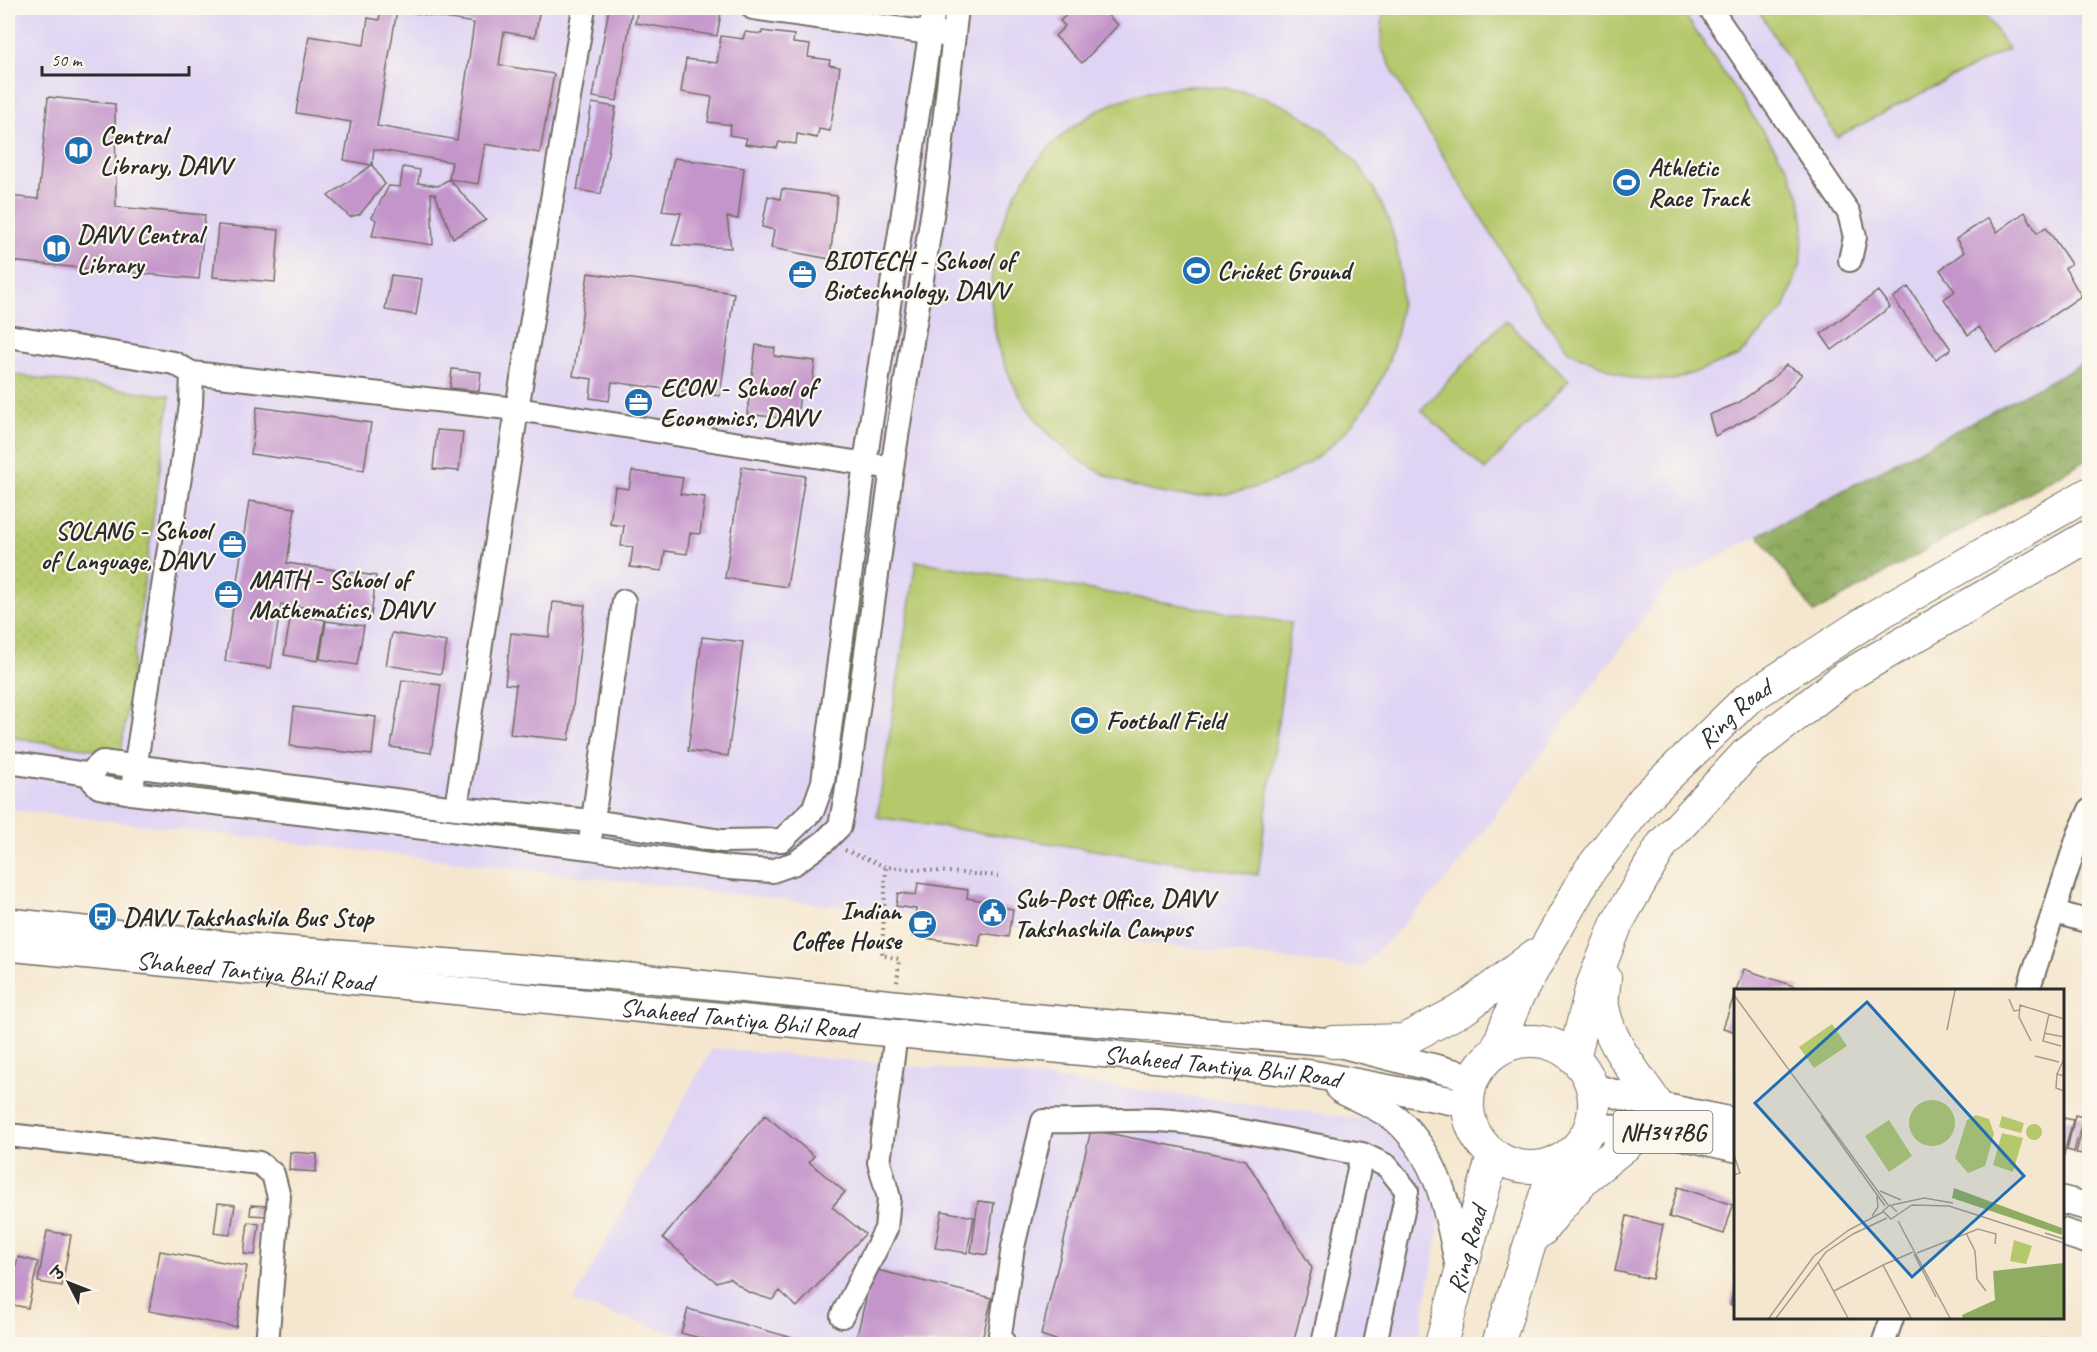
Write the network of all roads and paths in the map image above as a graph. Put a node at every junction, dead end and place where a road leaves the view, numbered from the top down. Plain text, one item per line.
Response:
1 (584, 8) edge
2 (753, 8) edge
3 (934, 8) edge
4 (957, 8) edge
5 (1710, 8) edge
6 (930, 34) junction
7 (954, 36) junction
8 (1850, 260) dead end
9 (8, 336) edge
10 (192, 373) junction
11 (517, 409) junction
12 (865, 463) junction
13 (892, 468) junction
14 (2090, 493) edge
15 (2090, 535) edge
16 (624, 601) dead end
17 (1745, 755) junction
18 (8, 762) edge
19 (135, 767) junction
20 (93, 775) junction
21 (131, 793) junction
22 (456, 808) junction
23 (2090, 810) edge
24 (593, 821) junction
25 (825, 841) junction
26 (590, 848) junction
27 (886, 867) junction
28 (1000, 876) dead end
29 (2055, 912) junction
30 (8, 922) edge
31 (2090, 922) edge
32 (1547, 945) junction
33 (8, 947) edge
34 (2028, 989) edge
35 (895, 1004) junction
36 (896, 1034) junction
37 (1334, 1042) junction
38 (1497, 1052) junction
39 (1574, 1058) junction
40 (1312, 1074) junction
41 (1592, 1087) junction
42 (1471, 1091) junction
43 (1652, 1117) junction
44 (1734, 1122) edge
45 (1589, 1128) junction
46 (8, 1135) edge
47 (1734, 1147) edge
48 (1362, 1154) junction
49 (1493, 1155) junction
50 (1556, 1162) junction
51 (2064, 1200) edge
52 (2090, 1207) edge
53 (2064, 1233) edge
54 (2090, 1241) edge
55 (1528, 1249) junction
56 (1460, 1271) junction
57 (842, 1316) dead end
58 (1891, 1319) edge
59 (267, 1344) edge
60 (1004, 1344) edge
61 (1323, 1344) edge
62 (1375, 1344) edge
63 (1441, 1344) edge
64 (1498, 1344) edge
65 (1883, 1344) edge

1 - 11 street
2 - 6 street
3 - 6 street
4 - 7 street
5 - 8 street
6 - 7 street
6 - 12 street
7 - 13 street
9 - 10 street
10 - 11 street
10 - 19 street
11 - 12 street
11 - 22 street
12 - 13 street
12 - 24 street
13 - 25 street
14 - 32 highway, Ring Road
15 - 17 highway, Ring Road
16 - 24 street
17 - 39 highway, Ring Road
17 - 43 highway
18 - 20 street
19 - 20 street
19 - 21 street
19 - 22 street
20 - 21 street
21 - 26 street
22 - 24 street
23 - 29 street
24 - 26 street
25 - 26 street
25 - 27 path
27 - 28 path
27 - 35 path
29 - 31 street
29 - 34 street
30 - 35 main road
32 - 37 highway
32 - 38 highway, Ring Road
33 - 36 main road, Shaheed Tantiya Bhil Road
35 - 36 main road
35 - 37 main road
36 - 40 main road, Shaheed Tantiya Bhil Road
36 - 57 street
37 - 42 main road
38 - 39 highway
38 - 42 highway
39 - 41 highway
40 - 42 main road, Shaheed Tantiya Bhil Road
40 - 56 main road
41 - 43 main road, NH347BG
41 - 45 highway
42 - 49 highway
43 - 44 main road, NH347BG
43 - 45 main road, NH347BG
43 - 47 main road, NH347BG
43 - 55 highway
45 - 50 highway
46 - 59 street
48 - 60 street
48 - 61 street
48 - 62 street
49 - 50 highway
49 - 56 highway, Ring Road
50 - 55 highway
51 - 52 main road
53 - 54 main road
55 - 64 highway
56 - 63 highway, Ring Road
58 - 65 street

